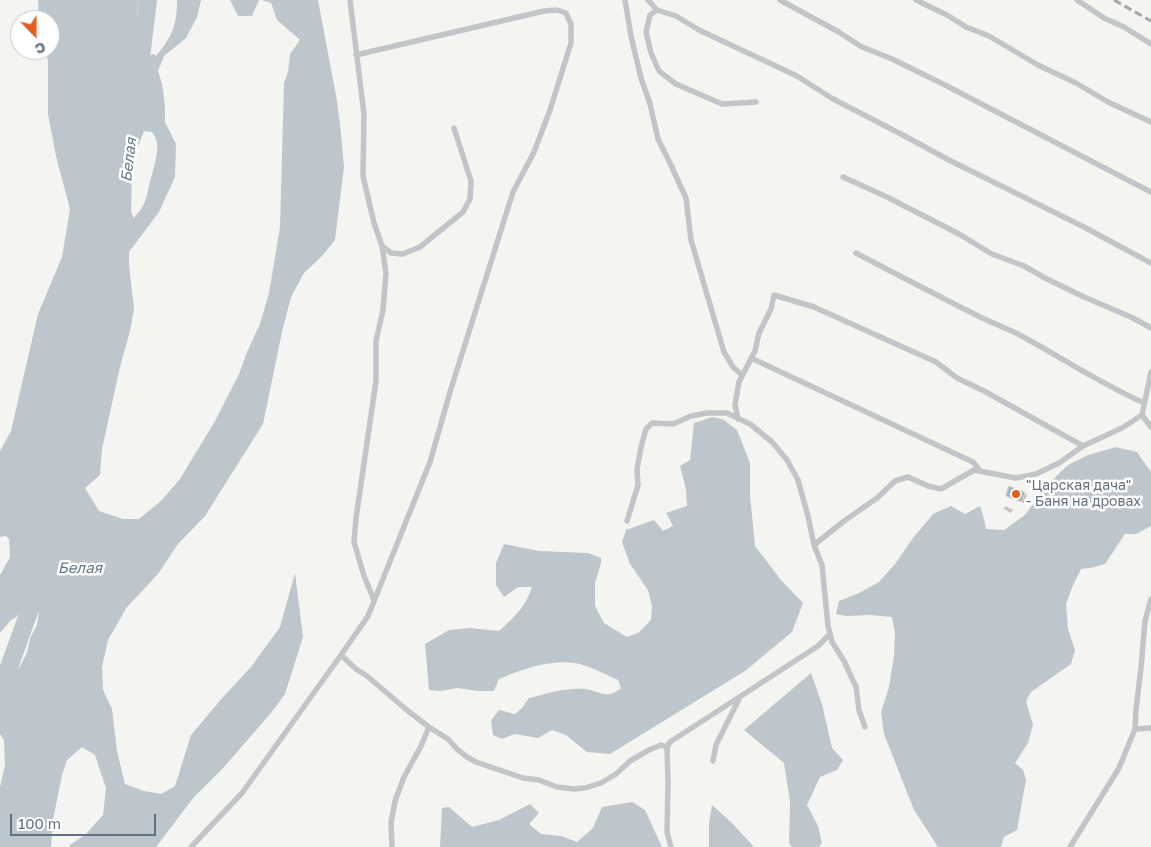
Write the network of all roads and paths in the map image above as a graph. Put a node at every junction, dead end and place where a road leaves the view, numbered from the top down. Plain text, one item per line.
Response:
1 (350, 0) edge
2 (626, 0) edge
3 (648, 0) edge
4 (780, 0) edge
5 (916, 0) edge
6 (1076, 0) edge
7 (657, 10) junction
8 (1151, 44) edge
9 (356, 54) junction
10 (756, 102) dead end
11 (1151, 122) edge
12 (454, 128) dead end
13 (843, 177) dead end
14 (1151, 192) edge
15 (382, 246) junction
16 (856, 253) dead end
17 (1151, 263) edge
18 (1151, 328) edge
19 (751, 358) junction
20 (1151, 372) edge
21 (742, 375) junction
22 (1144, 403) junction
23 (1142, 415) junction
24 (738, 419) junction
25 (1151, 427) edge
26 (1083, 446) junction
27 (980, 471) junction
28 (627, 521) dead end
29 (814, 545) junction
30 (1151, 599) edge
31 (374, 600) junction
32 (830, 634) junction
33 (341, 655) junction
34 (740, 697) junction
35 (429, 728) junction
36 (865, 728) dead end
37 (1151, 728) edge
38 (1135, 729) junction
39 (666, 747) junction
40 (713, 761) dead end
41 (191, 847) edge
42 (392, 847) edge
43 (671, 847) edge
44 (1070, 847) edge

1 - 9 lane
2 - 21 lane
3 - 7 lane
4 - 14 lane
5 - 11 lane
6 - 8 lane
7 - 10 lane
7 - 17 lane
9 - 15 lane
9 - 31 lane
12 - 15 lane
13 - 18 lane
15 - 31 lane
16 - 22 lane
19 - 21 lane
19 - 26 lane
19 - 27 lane
20 - 22 lane
21 - 24 lane
22 - 23 lane
23 - 25 lane
23 - 26 lane
24 - 28 lane
24 - 29 lane
26 - 27 lane
27 - 29 lane
29 - 32 lane
30 - 38 lane
31 - 33 lane
32 - 34 lane
32 - 36 lane
33 - 35 lane
33 - 41 lane
34 - 39 lane
34 - 40 lane
35 - 39 lane
35 - 42 lane
37 - 38 lane
38 - 44 lane
39 - 43 lane

